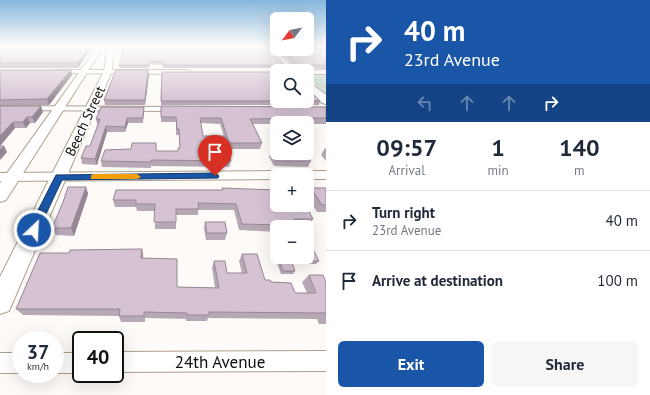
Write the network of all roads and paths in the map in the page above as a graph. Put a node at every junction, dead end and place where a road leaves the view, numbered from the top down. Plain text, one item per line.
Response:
1 (90, 64) edge
2 (110, 64) edge
3 (46, 71) edge
4 (84, 71) junction
5 (108, 71) junction
6 (193, 72) edge
7 (314, 72) edge
8 (326, 72) edge
9 (314, 90) edge
10 (326, 101) edge
11 (0, 108) edge
12 (59, 108) junction
13 (91, 109) junction
14 (185, 109) edge
15 (270, 175) edge
16 (314, 175) edge
17 (326, 175) edge
18 (0, 177) edge
19 (12, 177) junction
20 (59, 177) junction
21 (0, 196) edge
22 (0, 302) edge
23 (326, 361) edge
24 (124, 362) edge
25 (0, 363) edge
26 (12, 363) edge

1 - 4 street, Beech Street
2 - 5 street, Beech Street
3 - 4 street
4 - 5 street
4 - 12 street, Beech Street
5 - 6 street
5 - 13 street, Beech Street
7 - 8 street
9 - 10 street
11 - 12 street
12 - 13 street
12 - 19 street, Beech Street
13 - 14 street
13 - 20 street, Beech Street
15 - 20 street
16 - 17 street
18 - 19 street
19 - 20 street
19 - 21 street, Beech Street
20 - 22 street, Beech Street
23 - 24 street, 24th Avenue
25 - 26 street

